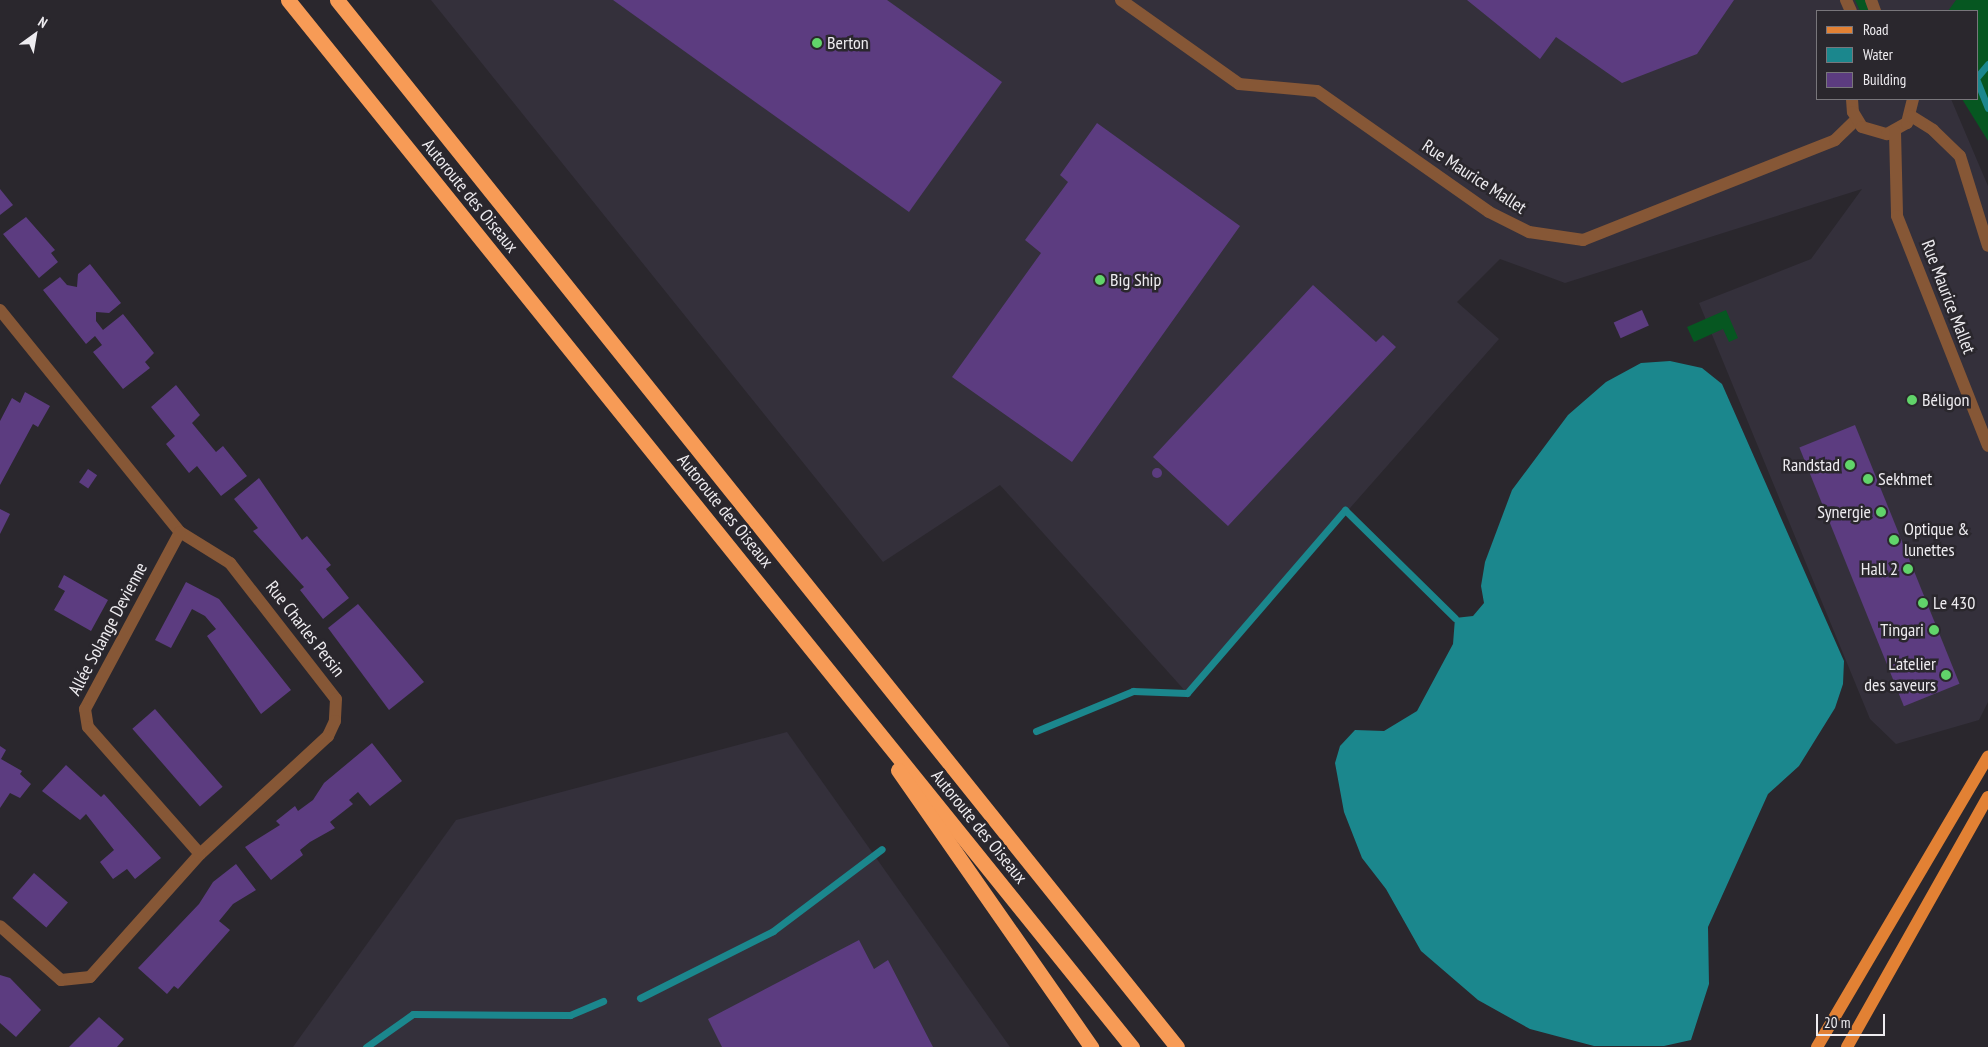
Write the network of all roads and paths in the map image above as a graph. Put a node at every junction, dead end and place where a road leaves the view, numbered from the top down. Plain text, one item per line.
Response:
1 (288, 0) edge
2 (337, 0) edge
3 (1121, 0) edge
4 (1852, 100) edge
5 (1913, 100) edge
6 (1911, 116) junction
7 (1856, 120) junction
8 (1895, 132) junction
9 (1988, 246) edge
10 (0, 310) edge
11 (1988, 446) edge
12 (180, 532) junction
13 (820, 658) junction
14 (1988, 757) edge
15 (1988, 796) edge
16 (200, 854) junction
17 (0, 926) edge
18 (1090, 1047) edge
19 (1132, 1047) edge
20 (1177, 1047) edge
21 (1817, 1047) edge
22 (1847, 1047) edge

1 - 13 highway, Autoroute des Oiseaux
2 - 20 highway, Autoroute des Oiseaux
3 - 7 street, Rue Maurice Mallet
4 - 7 street
5 - 6 street
6 - 8 street
6 - 9 street
7 - 8 street
8 - 11 street, Rue Maurice Mallet
10 - 12 street, Rue Charles Persin
12 - 16 street, Allée Solange Devienne
12 - 16 street, Rue Charles Persin
13 - 18 highway
13 - 19 highway, Autoroute des Oiseaux
14 - 21 main road
15 - 22 main road
16 - 17 street, Rue Charles Persin

